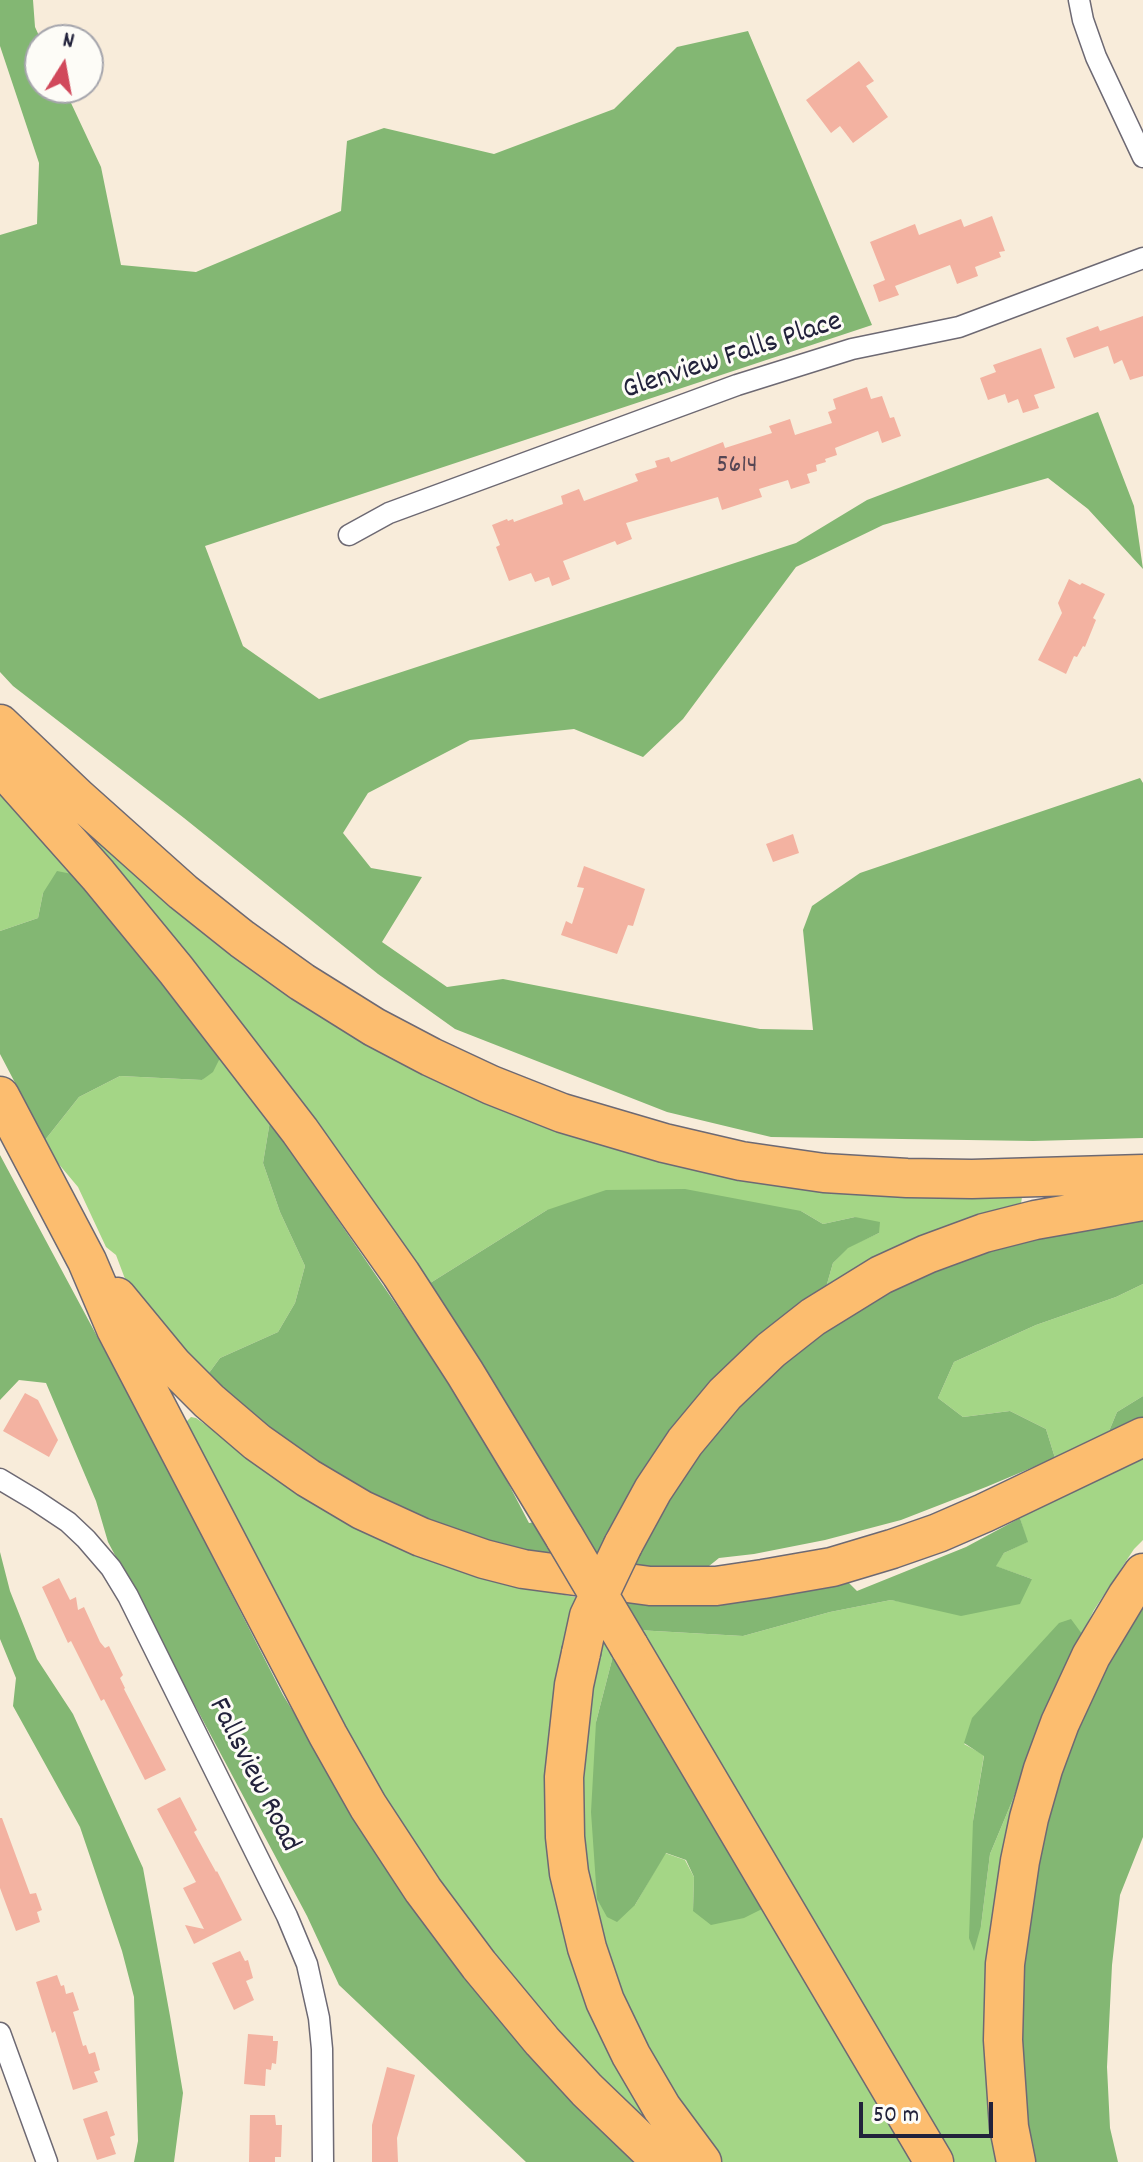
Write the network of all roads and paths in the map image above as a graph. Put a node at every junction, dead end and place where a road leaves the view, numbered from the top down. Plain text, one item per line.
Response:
1 (1079, 0) edge
2 (1143, 157) edge
3 (1143, 258) edge
4 (349, 535) dead end
5 (0, 724) edge
6 (0, 765) edge
7 (0, 1096) edge
8 (1143, 1174) edge
9 (1143, 1201) edge
10 (87, 1261) junction
11 (1143, 1437) edge
12 (0, 1479) edge
13 (1143, 1573) edge
14 (0, 2033) edge
15 (47, 2162) edge
16 (323, 2162) edge
17 (662, 2162) edge
18 (702, 2162) edge
19 (934, 2162) edge
20 (1016, 2162) edge

1 - 2 street
3 - 4 street, Glenview Falls Place
5 - 8 highway
6 - 19 highway, bridge
7 - 10 highway
9 - 18 highway, bridge
10 - 11 highway
10 - 17 highway
12 - 16 street, Fallsview Road
13 - 20 highway
14 - 15 street

